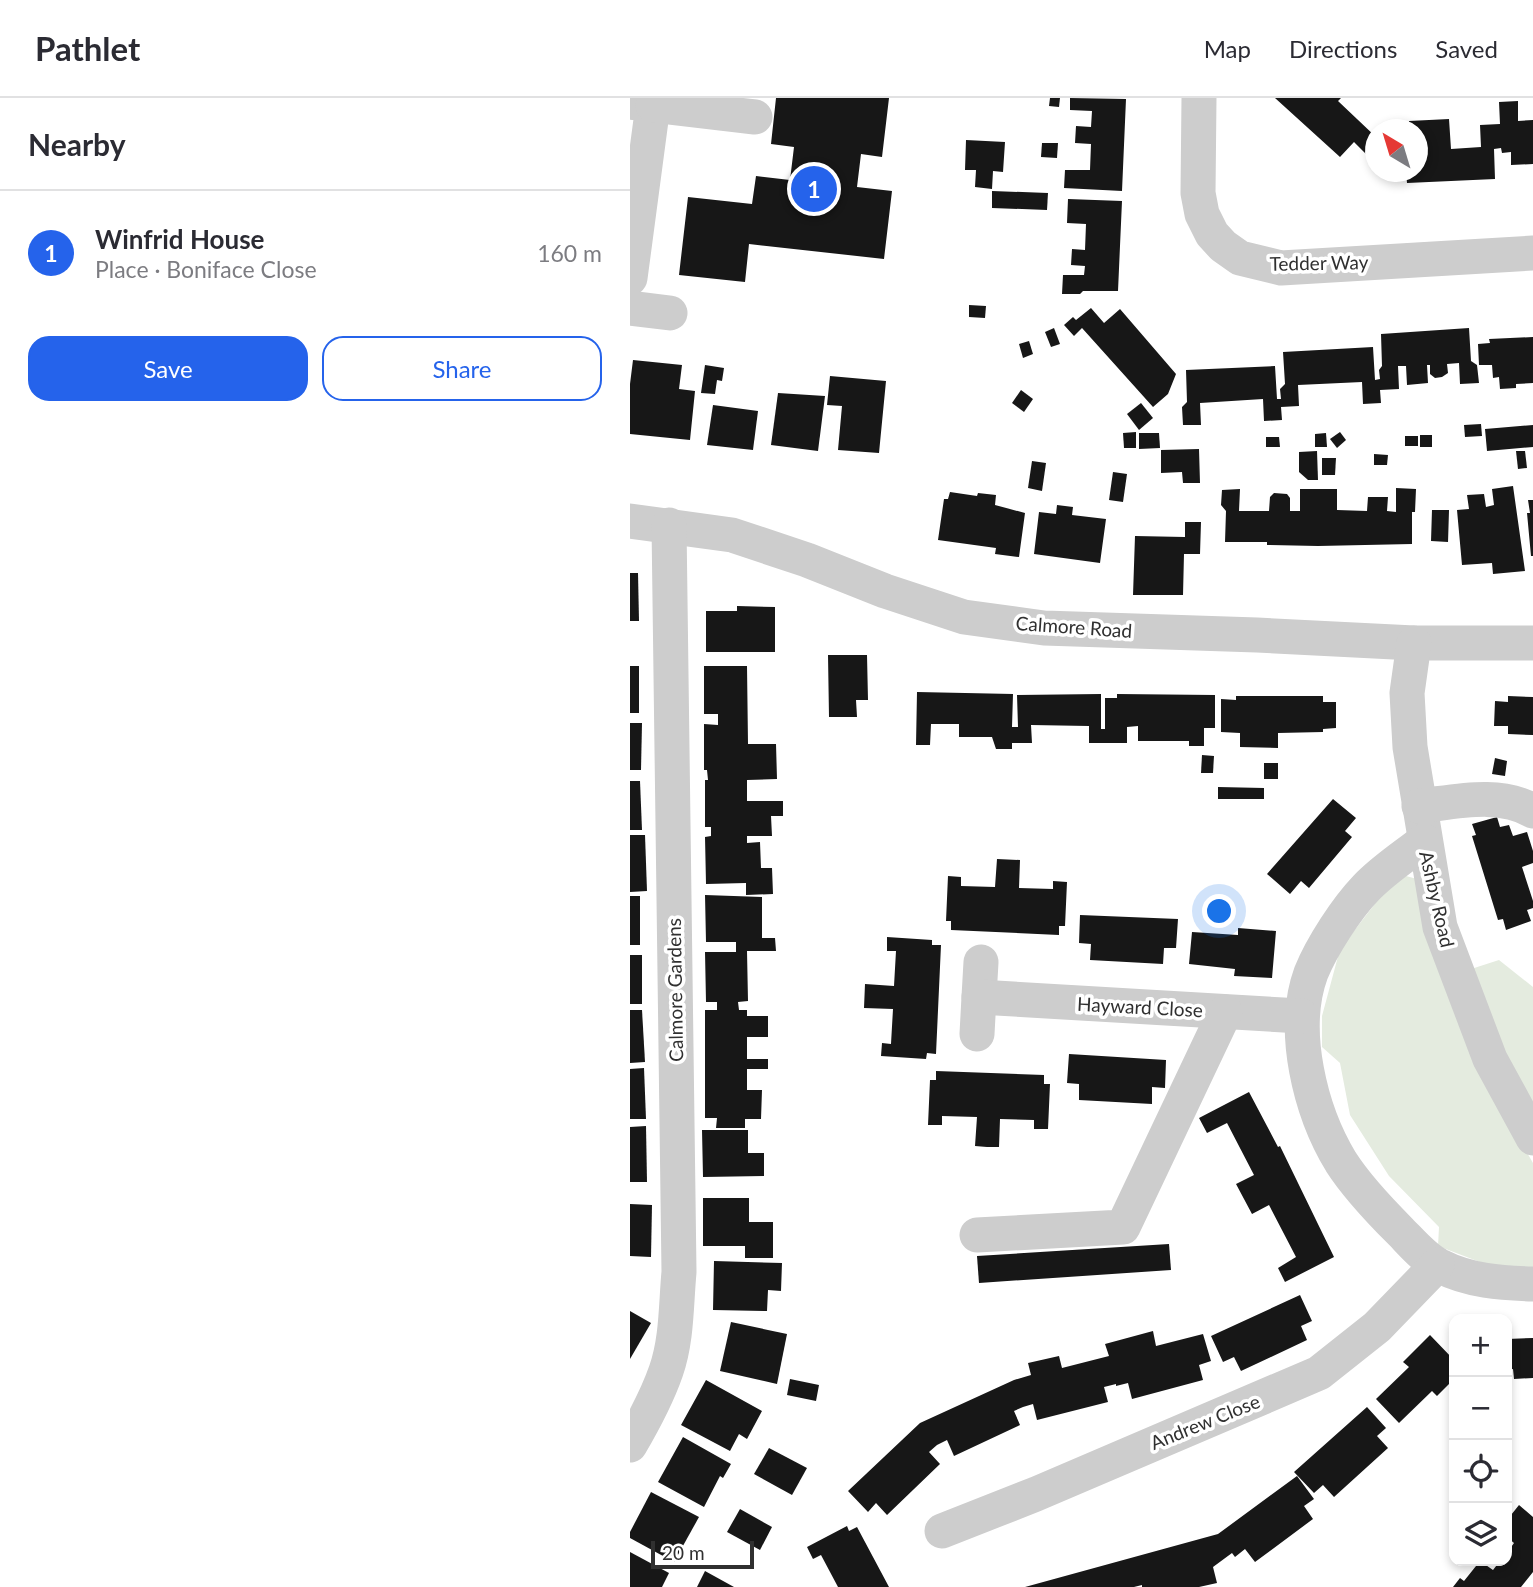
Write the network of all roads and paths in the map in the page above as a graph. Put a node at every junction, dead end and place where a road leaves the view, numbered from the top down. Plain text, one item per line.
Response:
1 (1199, 98) edge
2 (641, 104) edge
3 (755, 117) dead end
4 (1533, 253) edge
5 (630, 278) edge
6 (630, 308) edge
7 (670, 313) dead end
8 (630, 521) edge
9 (669, 525) junction
10 (1415, 643) junction
11 (1533, 643) edge
12 (1419, 806) junction
13 (1533, 811) edge
14 (1424, 841) junction
15 (981, 962) dead end
16 (979, 997) junction
17 (1225, 1012) junction
18 (1301, 1016) junction
19 (977, 1034) dead end
20 (1533, 1138) edge
21 (977, 1235) dead end
22 (1437, 1265) junction
23 (1533, 1284) edge
24 (630, 1445) edge
25 (942, 1531) dead end

1 - 4 street, Tedder Way
2 - 3 street
2 - 5 street
6 - 7 street
8 - 9 street, Calmore Road
9 - 10 street, Calmore Road
9 - 24 street, Calmore Gardens
10 - 11 street, Calmore Road
10 - 12 street, Ashby Road
12 - 13 street
12 - 14 street, Ashby Road
14 - 18 street
14 - 20 street, Ashby Road
15 - 16 street
16 - 17 street, Hayward Close
16 - 19 street
17 - 18 street, Hayward Close
17 - 21 street
18 - 22 street
22 - 23 street
22 - 25 street, Andrew Close

